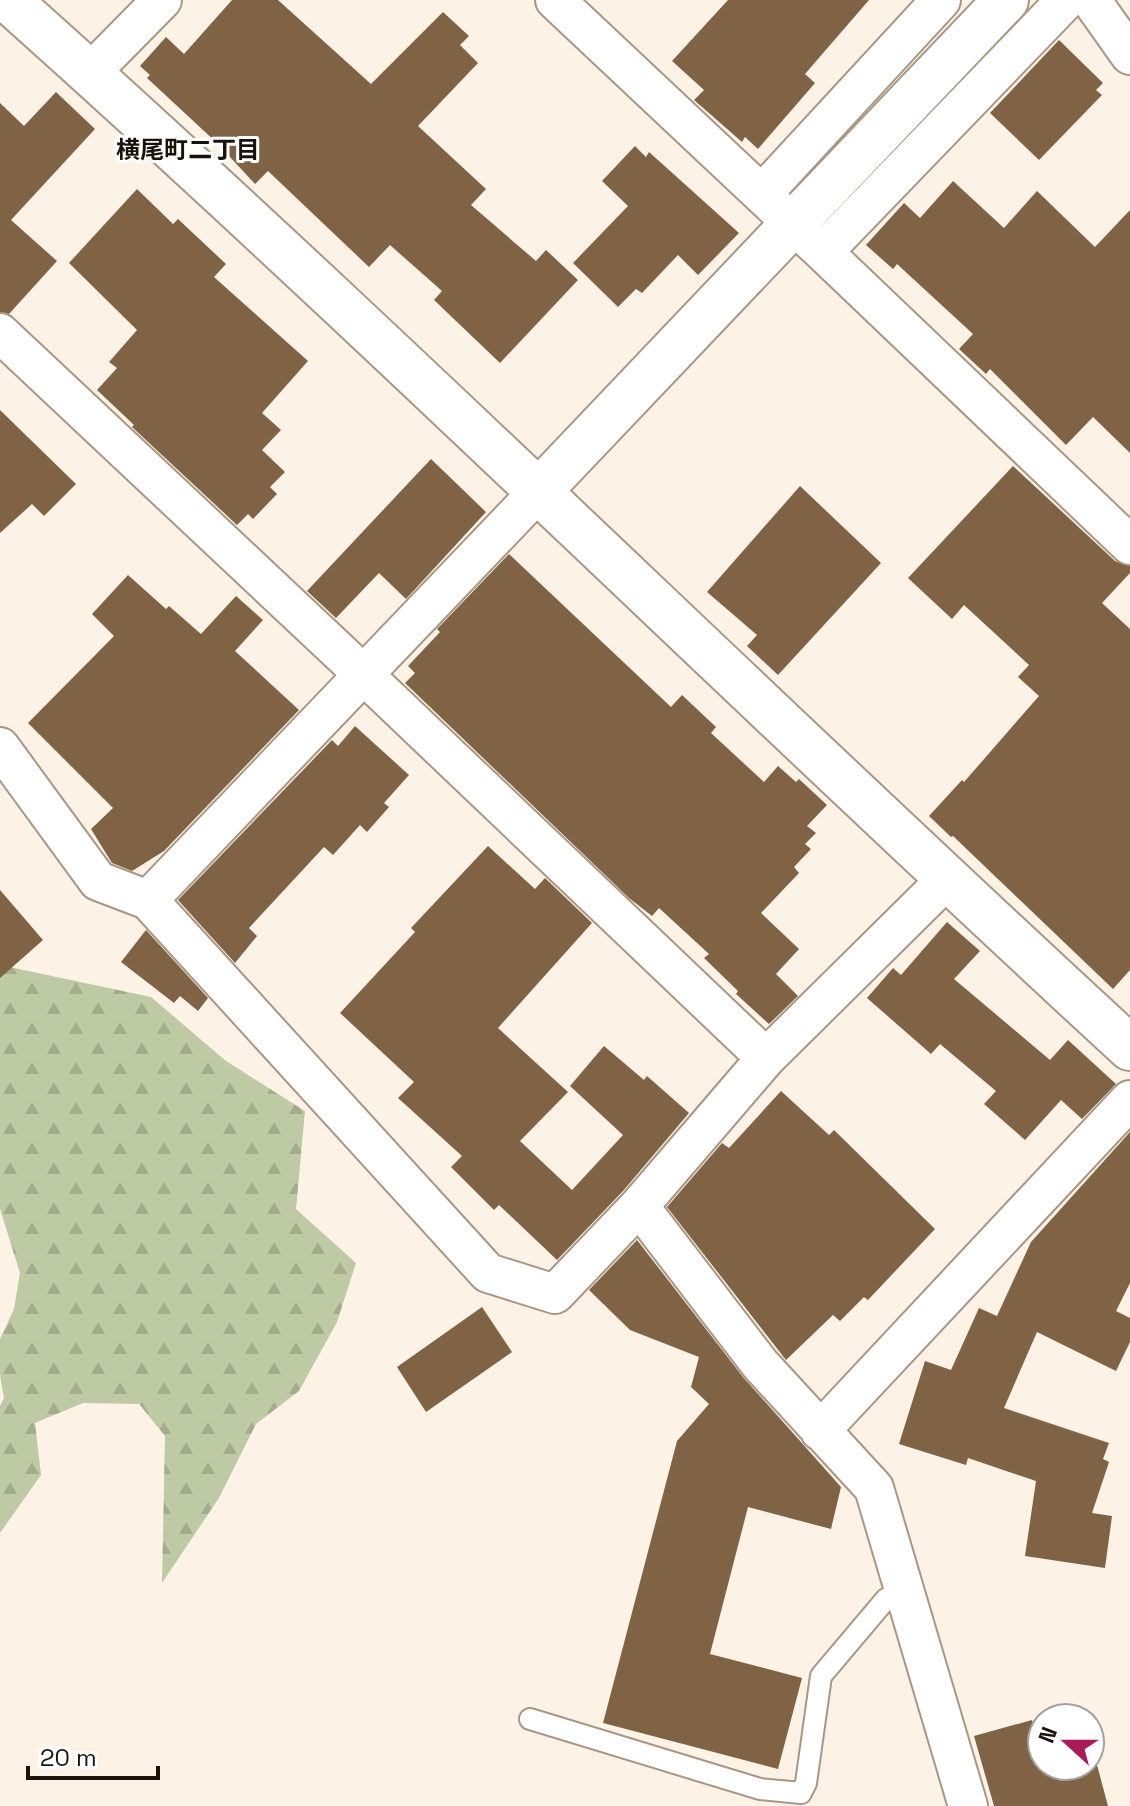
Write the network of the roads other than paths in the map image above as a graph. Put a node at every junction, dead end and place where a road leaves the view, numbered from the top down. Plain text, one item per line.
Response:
1 (8, 0) edge
2 (162, 0) edge
3 (555, 0) edge
4 (941, 0) edge
5 (1006, 0) edge
6 (1066, 0) edge
7 (1091, 0) edge
8 (1130, 55) edge
9 (90, 73) junction
10 (762, 194) junction
11 (808, 239) junction
12 (0, 333) edge
13 (539, 491) junction
14 (1130, 545) edge
15 (364, 675) junction
16 (0, 747) edge
17 (946, 880) junction
18 (148, 900) junction
19 (1130, 1048) edge
20 (766, 1058) junction
21 (1130, 1100) edge
22 (639, 1206) junction
23 (820, 1431) junction
24 (904, 1590) junction
25 (530, 1719) dead end
26 (968, 1806) edge

1 - 9 street
2 - 9 street
3 - 10 street
4 - 10 street
5 - 11 street
6 - 11 street
7 - 8 street
9 - 13 street
10 - 11 street
11 - 13 street
11 - 14 street
12 - 15 street
13 - 15 street
13 - 17 street
15 - 18 street
15 - 20 street
16 - 18 street
17 - 19 street
17 - 20 street
18 - 22 street
20 - 22 street
21 - 23 street
22 - 23 street
23 - 24 street
24 - 25 lane
24 - 26 street

